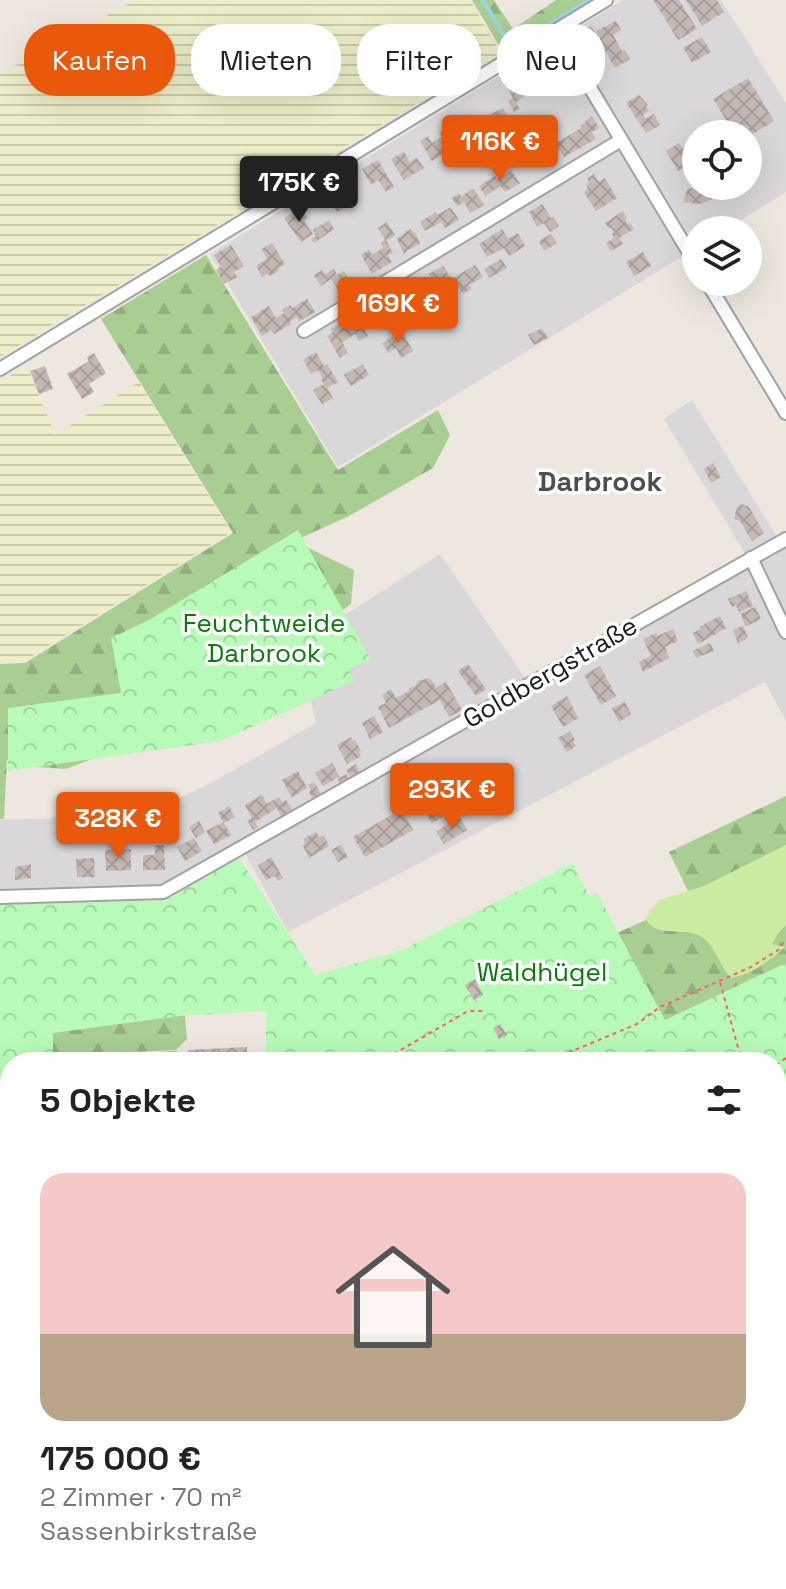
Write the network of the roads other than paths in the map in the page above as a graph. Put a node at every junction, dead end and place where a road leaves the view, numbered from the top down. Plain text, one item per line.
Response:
1 (606, 0) edge
2 (567, 24) edge
3 (497, 67) edge
4 (595, 96) edge
5 (621, 140) junction
6 (682, 241) edge
7 (715, 296) edge
8 (304, 331) dead end
9 (0, 369) edge
10 (786, 413) edge
11 (786, 539) edge
12 (751, 558) junction
13 (784, 625) edge
14 (0, 897) edge

1 - 2 street
3 - 9 street
4 - 5 street
5 - 6 street
5 - 8 street
7 - 10 street
11 - 12 street, Goldbergstraße
12 - 13 street
12 - 14 street, Goldbergstraße

